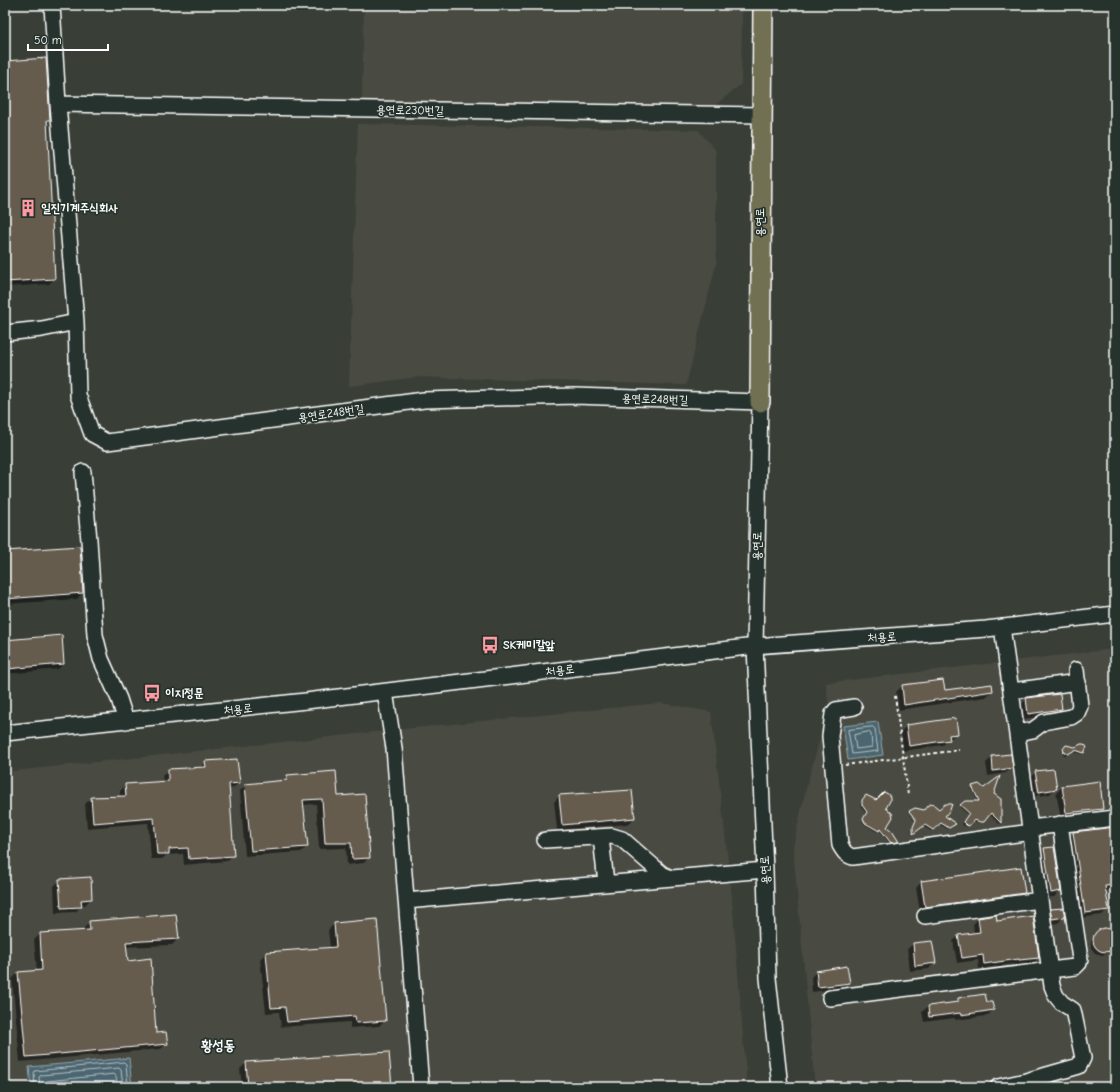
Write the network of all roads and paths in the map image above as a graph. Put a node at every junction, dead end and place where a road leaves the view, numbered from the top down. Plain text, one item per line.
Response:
1 (52, 5) edge
2 (763, 5) edge
3 (58, 104) junction
4 (761, 115) junction
5 (76, 322) junction
6 (5, 333) edge
7 (760, 402) junction
8 (83, 472) dead end
9 (1115, 614) edge
10 (1002, 627) junction
11 (755, 646) junction
12 (1011, 691) junction
13 (385, 692) junction
14 (895, 696) dead end
15 (854, 708) dead end
16 (126, 721) junction
17 (1017, 733) junction
18 (5, 734) edge
19 (959, 750) dead end
20 (903, 757) junction
21 (832, 767) junction
22 (908, 795) dead end
23 (1115, 818) edge
24 (1060, 824) junction
25 (1030, 830) junction
26 (601, 837) junction
27 (545, 840) dead end
28 (765, 870) junction
29 (671, 878) junction
30 (606, 884) junction
31 (1040, 900) junction
32 (406, 901) junction
33 (925, 916) dead end
34 (1050, 970) junction
35 (830, 998) dead end
36 (421, 1087) edge
37 (780, 1087) edge
38 (998, 1087) edge

1 - 3 street, 용연로248번길
2 - 4 main road, 용연로
3 - 4 street, 용연로230번길
3 - 5 street, 용연로248번길
4 - 7 main road, 용연로
5 - 6 street
5 - 7 street, 용연로248번길
7 - 11 street, 용연로
8 - 16 street
9 - 10 street, 처용로
10 - 11 street, 처용로
10 - 12 street
11 - 13 street, 처용로
11 - 28 street, 용연로
12 - 17 street
12 - 17 street
13 - 16 street, 처용로
13 - 32 street
14 - 20 path
15 - 21 street
16 - 18 street, 처용로
17 - 25 street
19 - 20 path
20 - 21 path
20 - 22 path
21 - 25 street
23 - 24 street
24 - 25 street
24 - 34 street
25 - 31 street
26 - 27 street
26 - 29 street
26 - 30 street
28 - 29 street
28 - 37 street, 용연로
29 - 30 street
30 - 32 street
31 - 33 street
31 - 34 street
32 - 36 street
34 - 35 street
34 - 38 street

